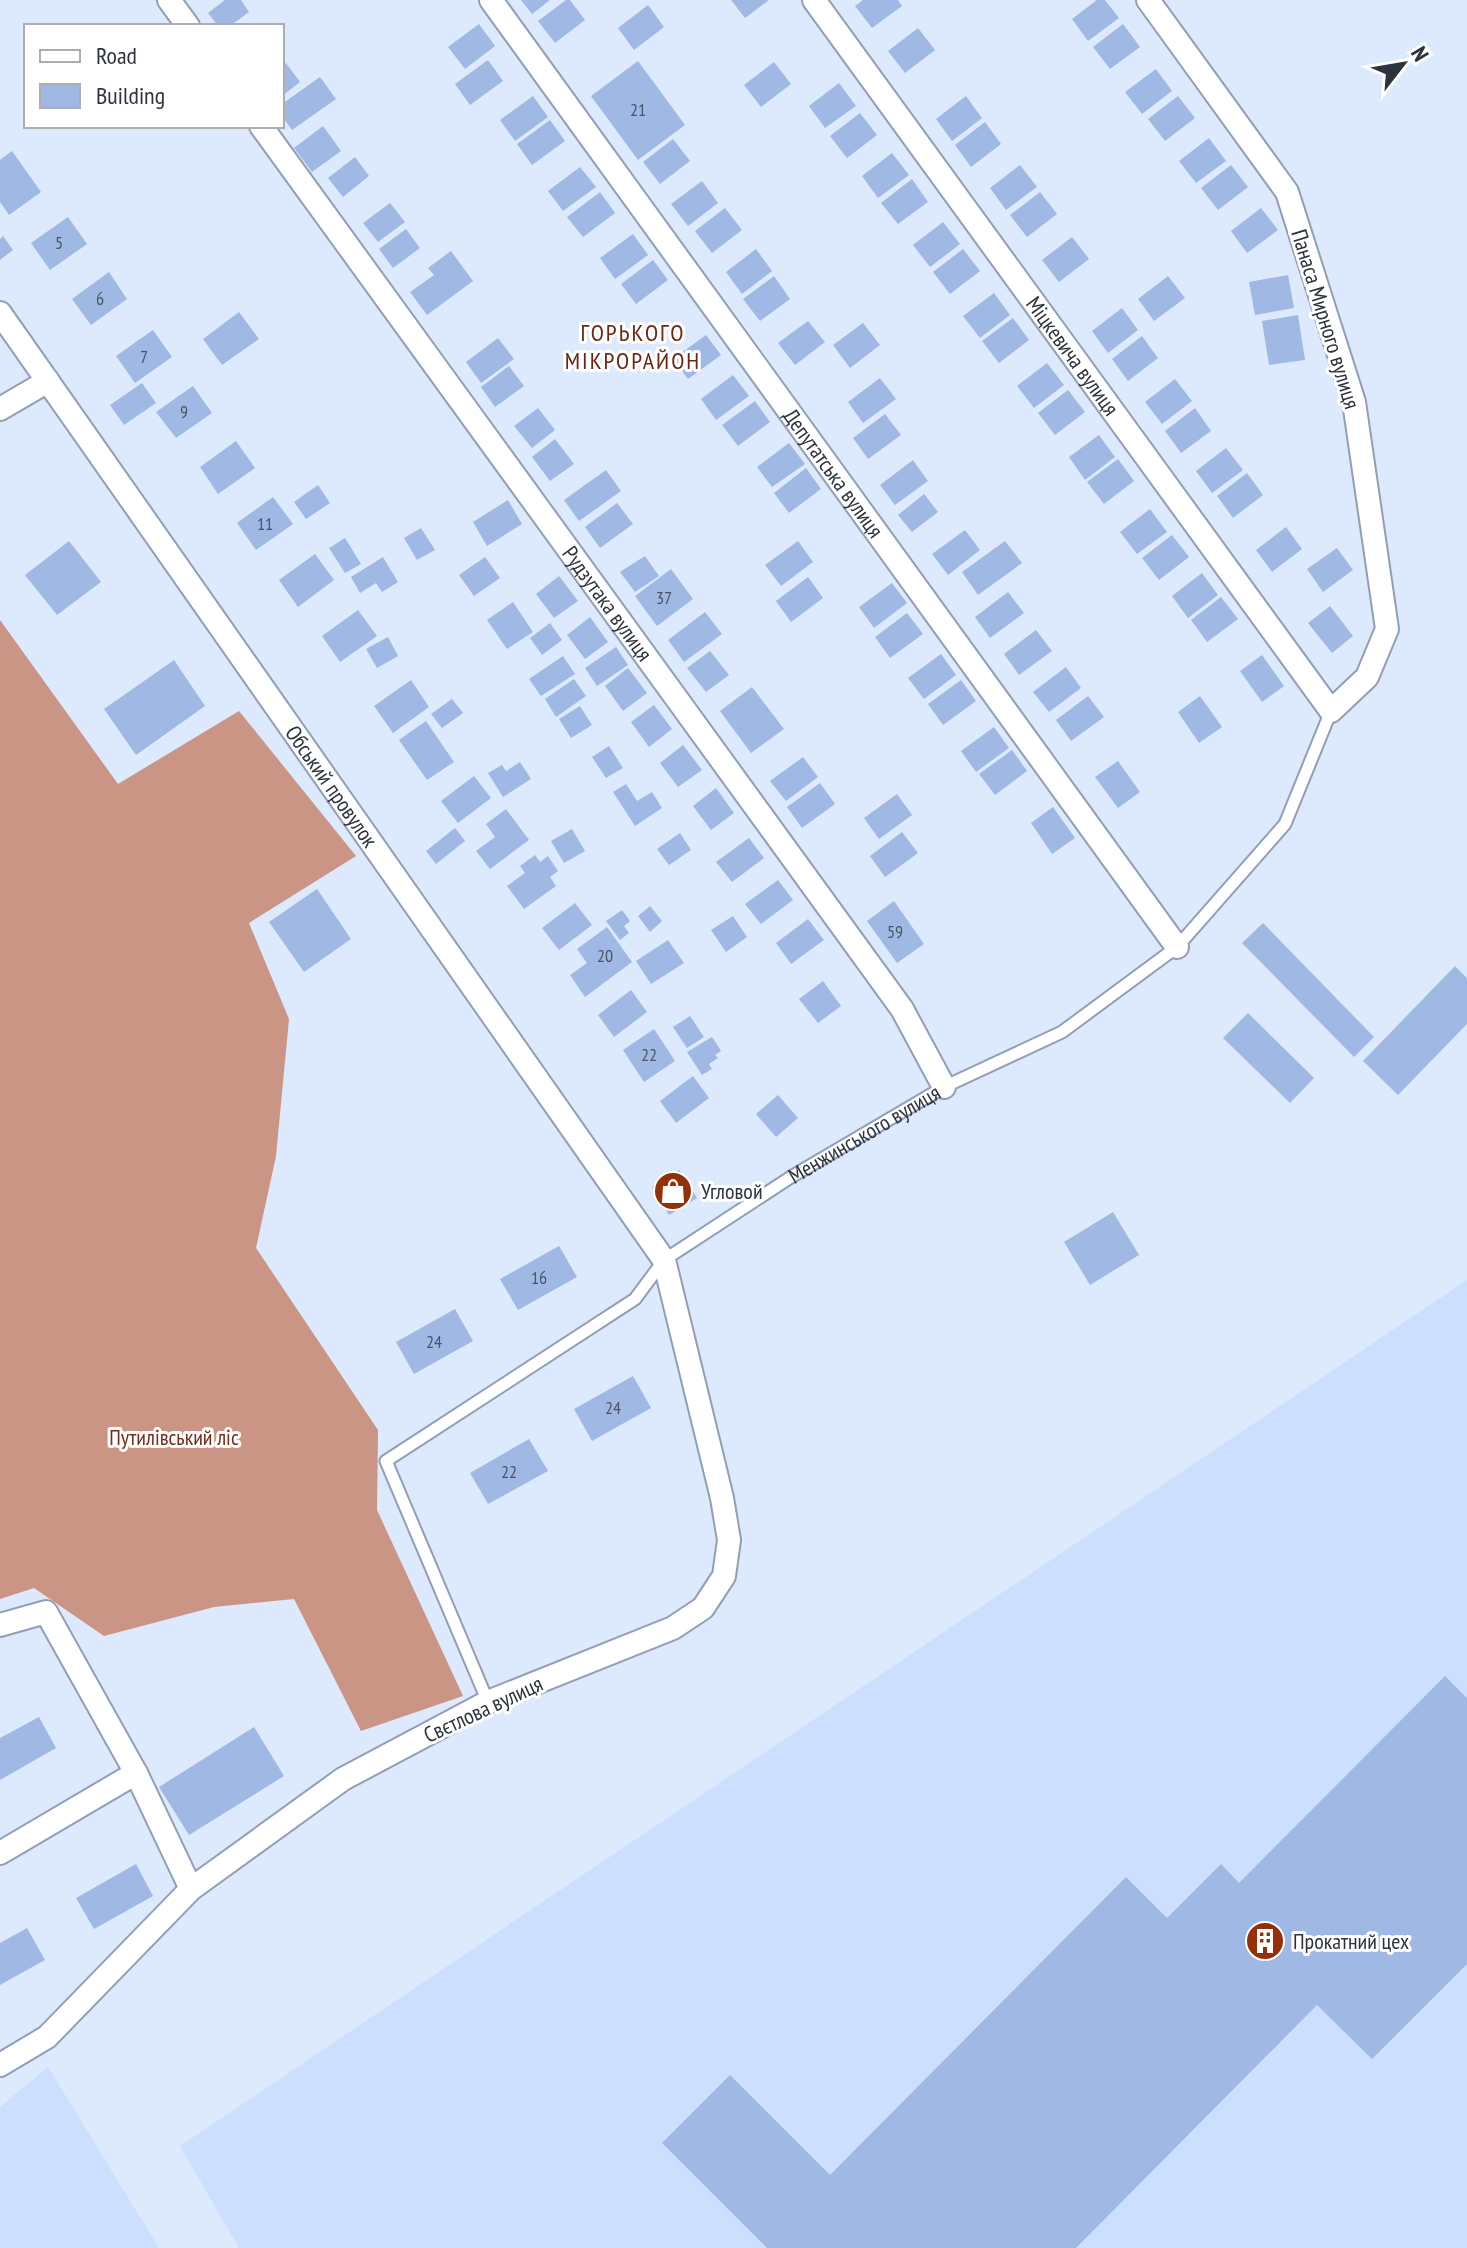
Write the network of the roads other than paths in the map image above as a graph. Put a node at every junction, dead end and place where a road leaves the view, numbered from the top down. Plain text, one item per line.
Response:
1 (169, 0) edge
2 (491, 0) edge
3 (814, 0) edge
4 (1148, 0) edge
5 (187, 24) edge
6 (262, 128) edge
7 (0, 313) edge
8 (48, 381) junction
9 (0, 409) edge
10 (1331, 711) junction
11 (1177, 947) junction
12 (944, 1087) junction
13 (664, 1260) junction
14 (0, 1625) edge
15 (488, 1702) junction
16 (136, 1773) junction
17 (0, 1853) edge
18 (191, 1889) junction
19 (0, 2065) edge

1 - 5 street
2 - 11 street, Депутатська вулиця
3 - 10 street, Міцкевича вулиця
4 - 10 street, Панаса Мирного вулиця
6 - 12 street, Рудзутака вулиця
7 - 8 street, Обський провулок
8 - 9 street
8 - 13 street, Обський провулок
10 - 11 lane, Менжинського вулиця
11 - 12 lane, Менжинського вулиця
12 - 13 lane, Менжинського вулиця
13 - 15 street, Свєтлова вулиця
13 - 15 lane, Менжинського вулиця
14 - 16 street
15 - 18 street, Свєтлова вулиця
16 - 17 street
16 - 18 street
18 - 19 street, Свєтлова вулиця

